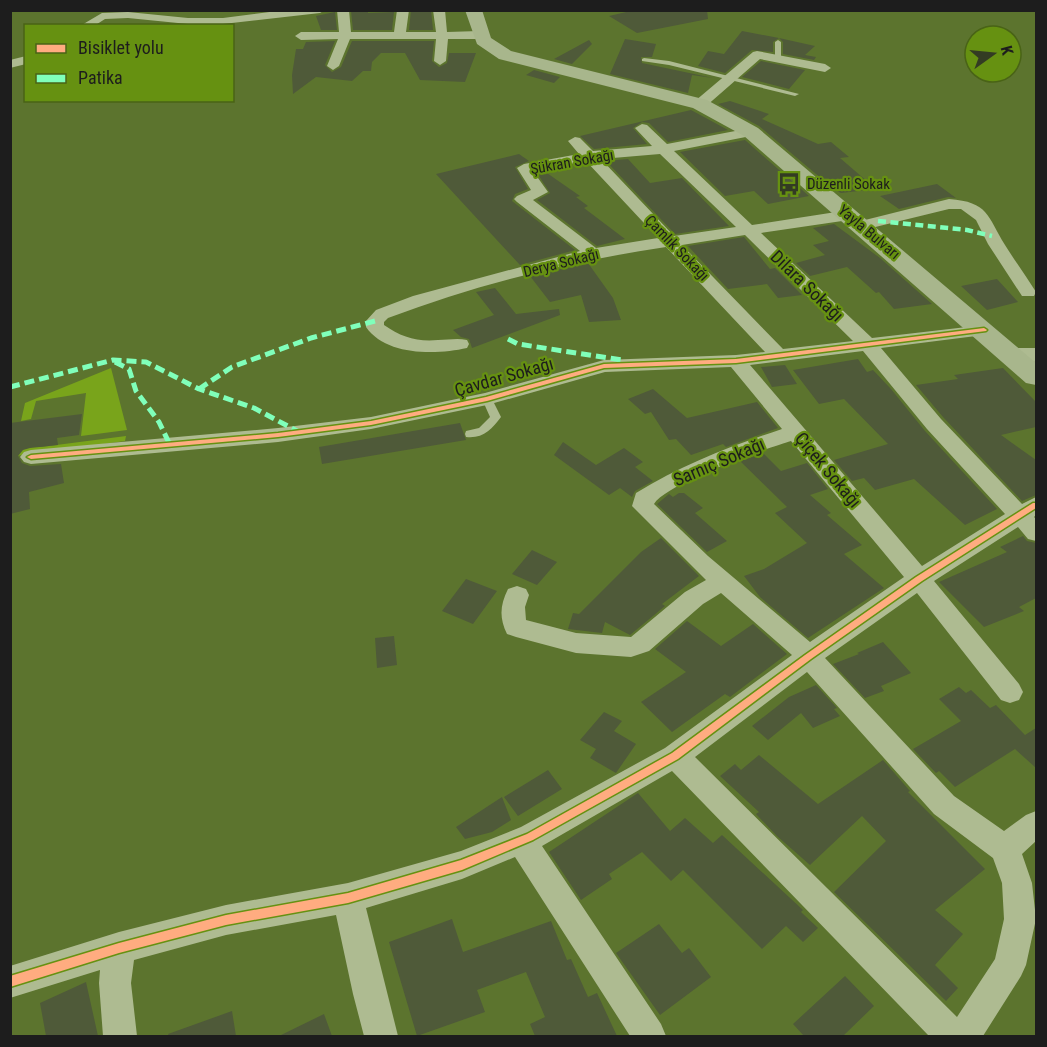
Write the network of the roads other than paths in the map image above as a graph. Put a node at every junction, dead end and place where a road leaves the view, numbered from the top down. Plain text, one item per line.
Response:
1 (320, 10) edge
2 (343, 10) edge
3 (403, 10) edge
4 (439, 10) edge
5 (479, 20) edge
6 (89, 24) edge
7 (301, 36) dead end
8 (344, 37) junction
9 (399, 37) junction
10 (442, 37) junction
11 (778, 42) dead end
12 (778, 58) junction
13 (644, 60) dead end
14 (440, 61) dead end
15 (333, 66) dead end
16 (825, 68) dead end
17 (730, 78) junction
18 (795, 94) dead end
19 (700, 104) junction
20 (642, 128) dead end
21 (751, 132) junction
22 (576, 141) dead end
23 (663, 148) junction
24 (590, 156) junction
25 (856, 220) junction
26 (749, 230) junction
27 (671, 241) junction
28 (593, 253) junction
29 (1028, 292) dead end
30 (984, 330) junction
31 (460, 344) dead end
32 (867, 344) junction
33 (778, 354) junction
34 (1024, 355) edge
35 (736, 361) junction
36 (1036, 377) edge
37 (487, 399) junction
38 (796, 432) junction
39 (470, 434) dead end
40 (31, 457) dead end
41 (1031, 517) edge
42 (919, 579) junction
43 (723, 581) junction
44 (517, 596) dead end
45 (808, 657) junction
46 (1010, 692) dead end
47 (675, 756) junction
48 (1036, 824) edge
49 (521, 840) junction
50 (1005, 849) junction
51 (348, 898) junction
52 (118, 948) junction
53 (10, 982) edge
54 (120, 1036) edge
55 (381, 1036) edge
56 (649, 1036) edge
57 (952, 1036) edge
58 (964, 1036) edge

1 - 6 street
2 - 8 street
3 - 9 street
4 - 10 street
5 - 10 street
5 - 19 main road, Yayla Bulvarı
7 - 8 street
8 - 9 street
8 - 15 street
9 - 10 street
10 - 14 street
11 - 12 lane
12 - 16 street
12 - 17 street
13 - 17 lane
17 - 18 lane
17 - 19 street
19 - 21 main road, Yayla Bulvarı
20 - 23 street, Dilara Sokağı
21 - 23 street, Şükran Sokağı
21 - 25 main road, Yayla Bulvarı
22 - 24 street, Çamlık Sokağı
23 - 24 street, Şükran Sokağı
23 - 26 street, Dilara Sokağı
24 - 27 street, Çamlık Sokağı
24 - 28 street, Şükran Sokağı
25 - 26 street, Derya Sokağı
25 - 29 street, Derya Sokağı
25 - 30 main road, Yayla Bulvarı
26 - 27 street, Derya Sokağı
26 - 32 street, Dilara Sokağı
27 - 28 street, Derya Sokağı
27 - 33 street, Çamlık Sokağı
28 - 31 street, Derya Sokağı
30 - 32 street, Çavdar Sokağı
30 - 34 main road, Yayla Bulvarı
32 - 33 street, Çavdar Sokağı
32 - 41 street, Dilara Sokağı
33 - 35 street, Çavdar Sokağı
34 - 36 main road, Yayla Bulvarı
35 - 37 street, Çavdar Sokağı
35 - 38 street, Çiçek Sokağı
37 - 39 lane
37 - 40 street, Çavdar Sokağı
38 - 42 street, Çiçek Sokağı
38 - 43 street, Sarnıç Sokağı
41 - 42 street
42 - 45 street
42 - 46 street, Çiçek Sokağı
43 - 44 street
43 - 45 street
45 - 47 street
45 - 50 street
47 - 49 street
47 - 57 street
48 - 50 street
49 - 51 street
49 - 56 street
50 - 58 street
51 - 52 street
51 - 55 street
52 - 53 street
52 - 54 street

